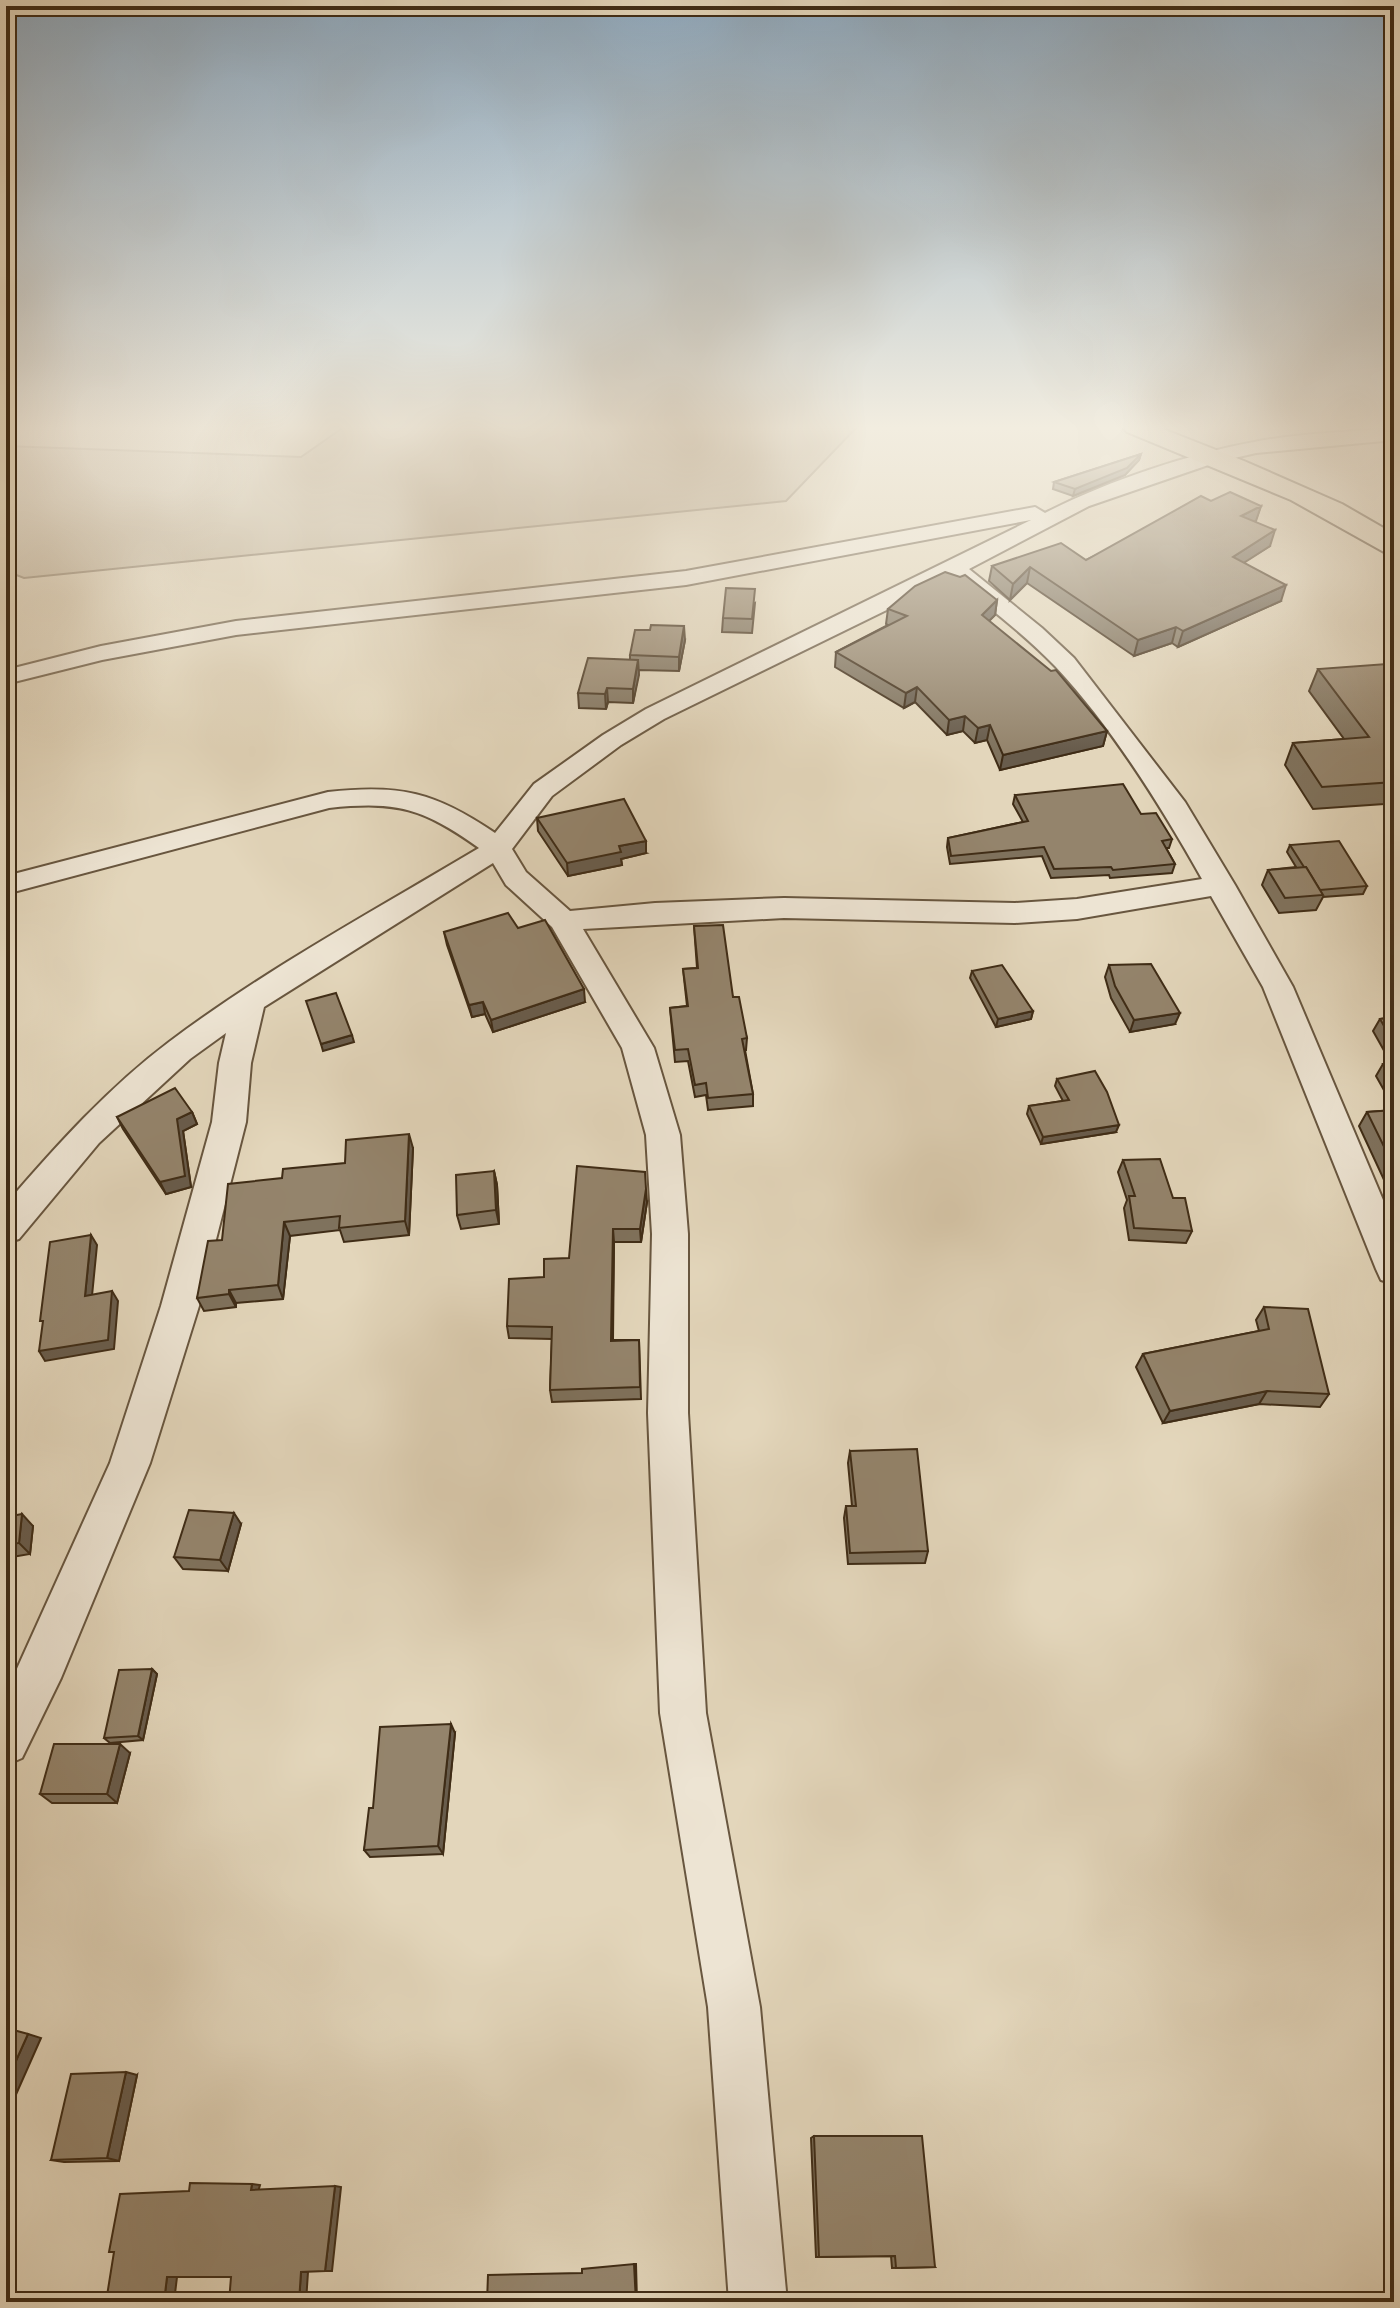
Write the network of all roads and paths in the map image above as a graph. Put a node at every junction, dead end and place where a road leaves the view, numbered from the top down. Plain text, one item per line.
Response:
1 (925, 535) edge
2 (1019, 535) edge
3 (1374, 535) edge
4 (1394, 546) edge
5 (955, 568) junction
6 (6, 677) edge
7 (498, 848) junction
8 (6, 885) edge
9 (1221, 885) junction
10 (563, 921) junction
11 (250, 1001) junction
12 (6, 1229) edge
13 (1394, 1269) edge
14 (6, 1742) edge
15 (758, 2302) edge

1 - 6 street
2 - 5 street
3 - 4 highway
5 - 7 street
5 - 9 street
7 - 8 street
7 - 10 street
7 - 11 street
9 - 10 street
9 - 13 street
10 - 15 street
11 - 12 street
11 - 14 street

